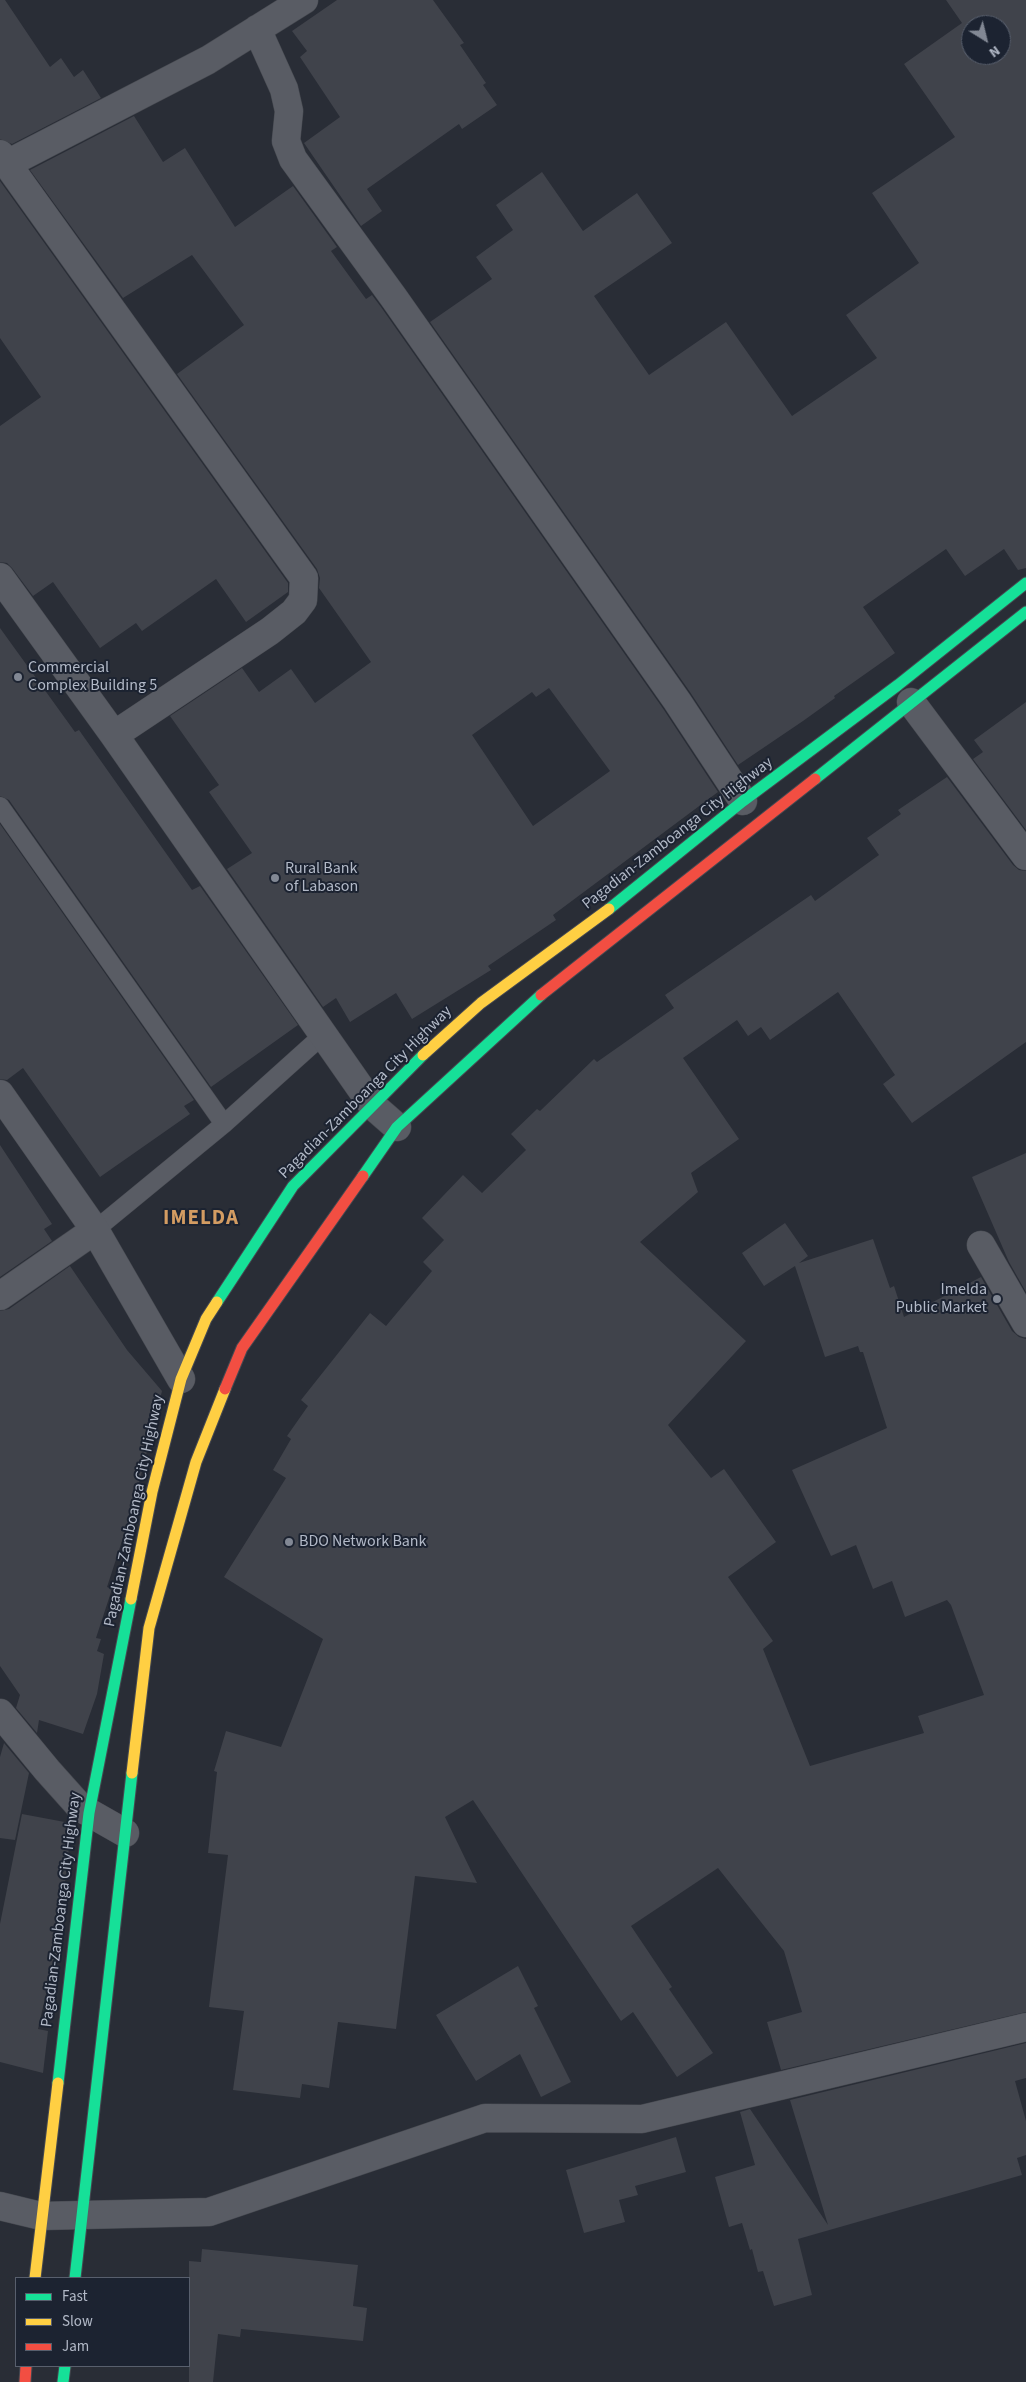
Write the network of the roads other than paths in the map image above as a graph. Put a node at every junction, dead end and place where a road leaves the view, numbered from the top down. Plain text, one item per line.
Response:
1 (304, 0) edge
2 (255, 31) junction
3 (4, 159) edge
4 (0, 577) edge
5 (1026, 583) edge
6 (1026, 612) edge
7 (911, 702) junction
8 (114, 735) junction
9 (743, 801) junction
10 (0, 806) edge
11 (1026, 856) edge
12 (324, 1034) junction
13 (0, 1094) edge
14 (373, 1106) junction
15 (224, 1124) junction
16 (397, 1127) junction
17 (95, 1230) junction
18 (981, 1245) dead end
19 (0, 1296) edge
20 (1026, 1323) edge
21 (181, 1379) junction
22 (0, 1713) edge
23 (89, 1813) junction
24 (125, 1833) junction
25 (1026, 2027) edge
26 (0, 2206) edge
27 (82, 2215) junction
28 (41, 2216) junction
29 (35, 2277) edge
30 (75, 2277) edge
31 (26, 2367) edge
32 (65, 2367) edge
33 (25, 2382) edge
34 (63, 2382) edge

1 - 2 street
2 - 3 street
2 - 9 street
3 - 8 street
4 - 8 street
5 - 9 highway, Pagadian-Zamboanga City Highway
6 - 7 highway
7 - 11 street
7 - 16 highway
8 - 12 street
9 - 14 highway, Pagadian-Zamboanga City Highway
10 - 15 lane
12 - 14 street
12 - 15 lane
13 - 17 street
14 - 16 street
14 - 21 highway, Pagadian-Zamboanga City Highway
15 - 17 lane
16 - 24 highway
17 - 19 street
17 - 21 street
18 - 20 street
21 - 23 highway, Pagadian-Zamboanga City Highway
22 - 23 street
23 - 24 street
23 - 28 highway, Pagadian-Zamboanga City Highway
24 - 27 highway
25 - 27 street
26 - 28 street
27 - 28 street
27 - 30 highway
28 - 29 highway, Pagadian-Zamboanga City Highway
31 - 33 highway
32 - 34 highway

